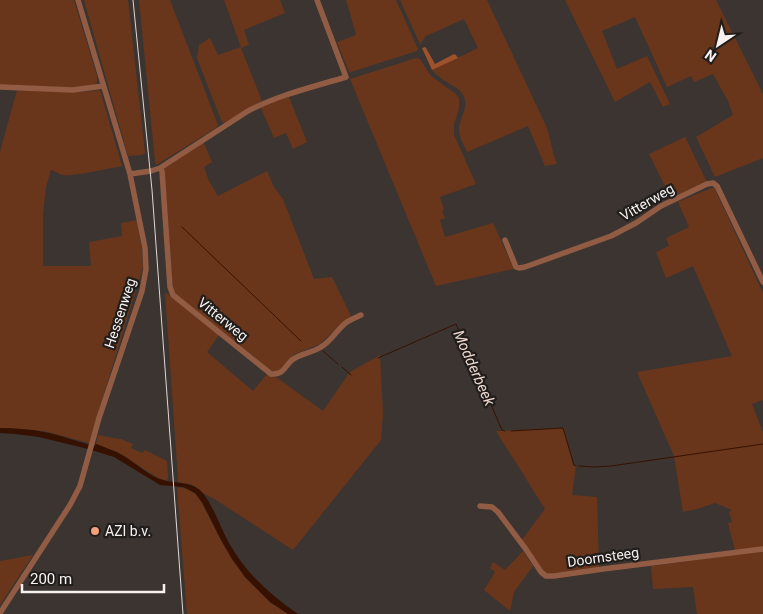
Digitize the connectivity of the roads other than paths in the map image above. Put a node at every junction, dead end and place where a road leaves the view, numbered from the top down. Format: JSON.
{"nodes":[{"id":1,"x":78,"y":0,"type":"edge"},
{"id":2,"x":317,"y":0,"type":"edge"},
{"id":3,"x":103,"y":86,"type":"junction"},
{"id":4,"x":0,"y":87,"type":"edge"},
{"id":5,"x":160,"y":168,"type":"junction"},
{"id":6,"x":130,"y":174,"type":"junction"},
{"id":7,"x":505,"y":240,"type":"dead end"},
{"id":8,"x":763,"y":282,"type":"edge"},
{"id":9,"x":361,"y":315,"type":"dead end"},
{"id":10,"x":480,"y":506,"type":"dead end"},
{"id":11,"x":763,"y":548,"type":"edge"},
{"id":12,"x":0,"y":613,"type":"edge"}],
"edges":[{"from":1,"to":3,"type":"street","name":"Hessenweg"},
{"from":2,"to":5,"type":"street"},
{"from":3,"to":4,"type":"street"},
{"from":3,"to":6,"type":"street","name":"Hessenweg"},
{"from":5,"to":6,"type":"street"},
{"from":5,"to":9,"type":"street","name":"Vitterweg"},
{"from":6,"to":12,"type":"street","name":"Hessenweg"},
{"from":7,"to":8,"type":"street","name":"Vitterweg"},
{"from":10,"to":11,"type":"street","name":"Doornsteeg"}]}
